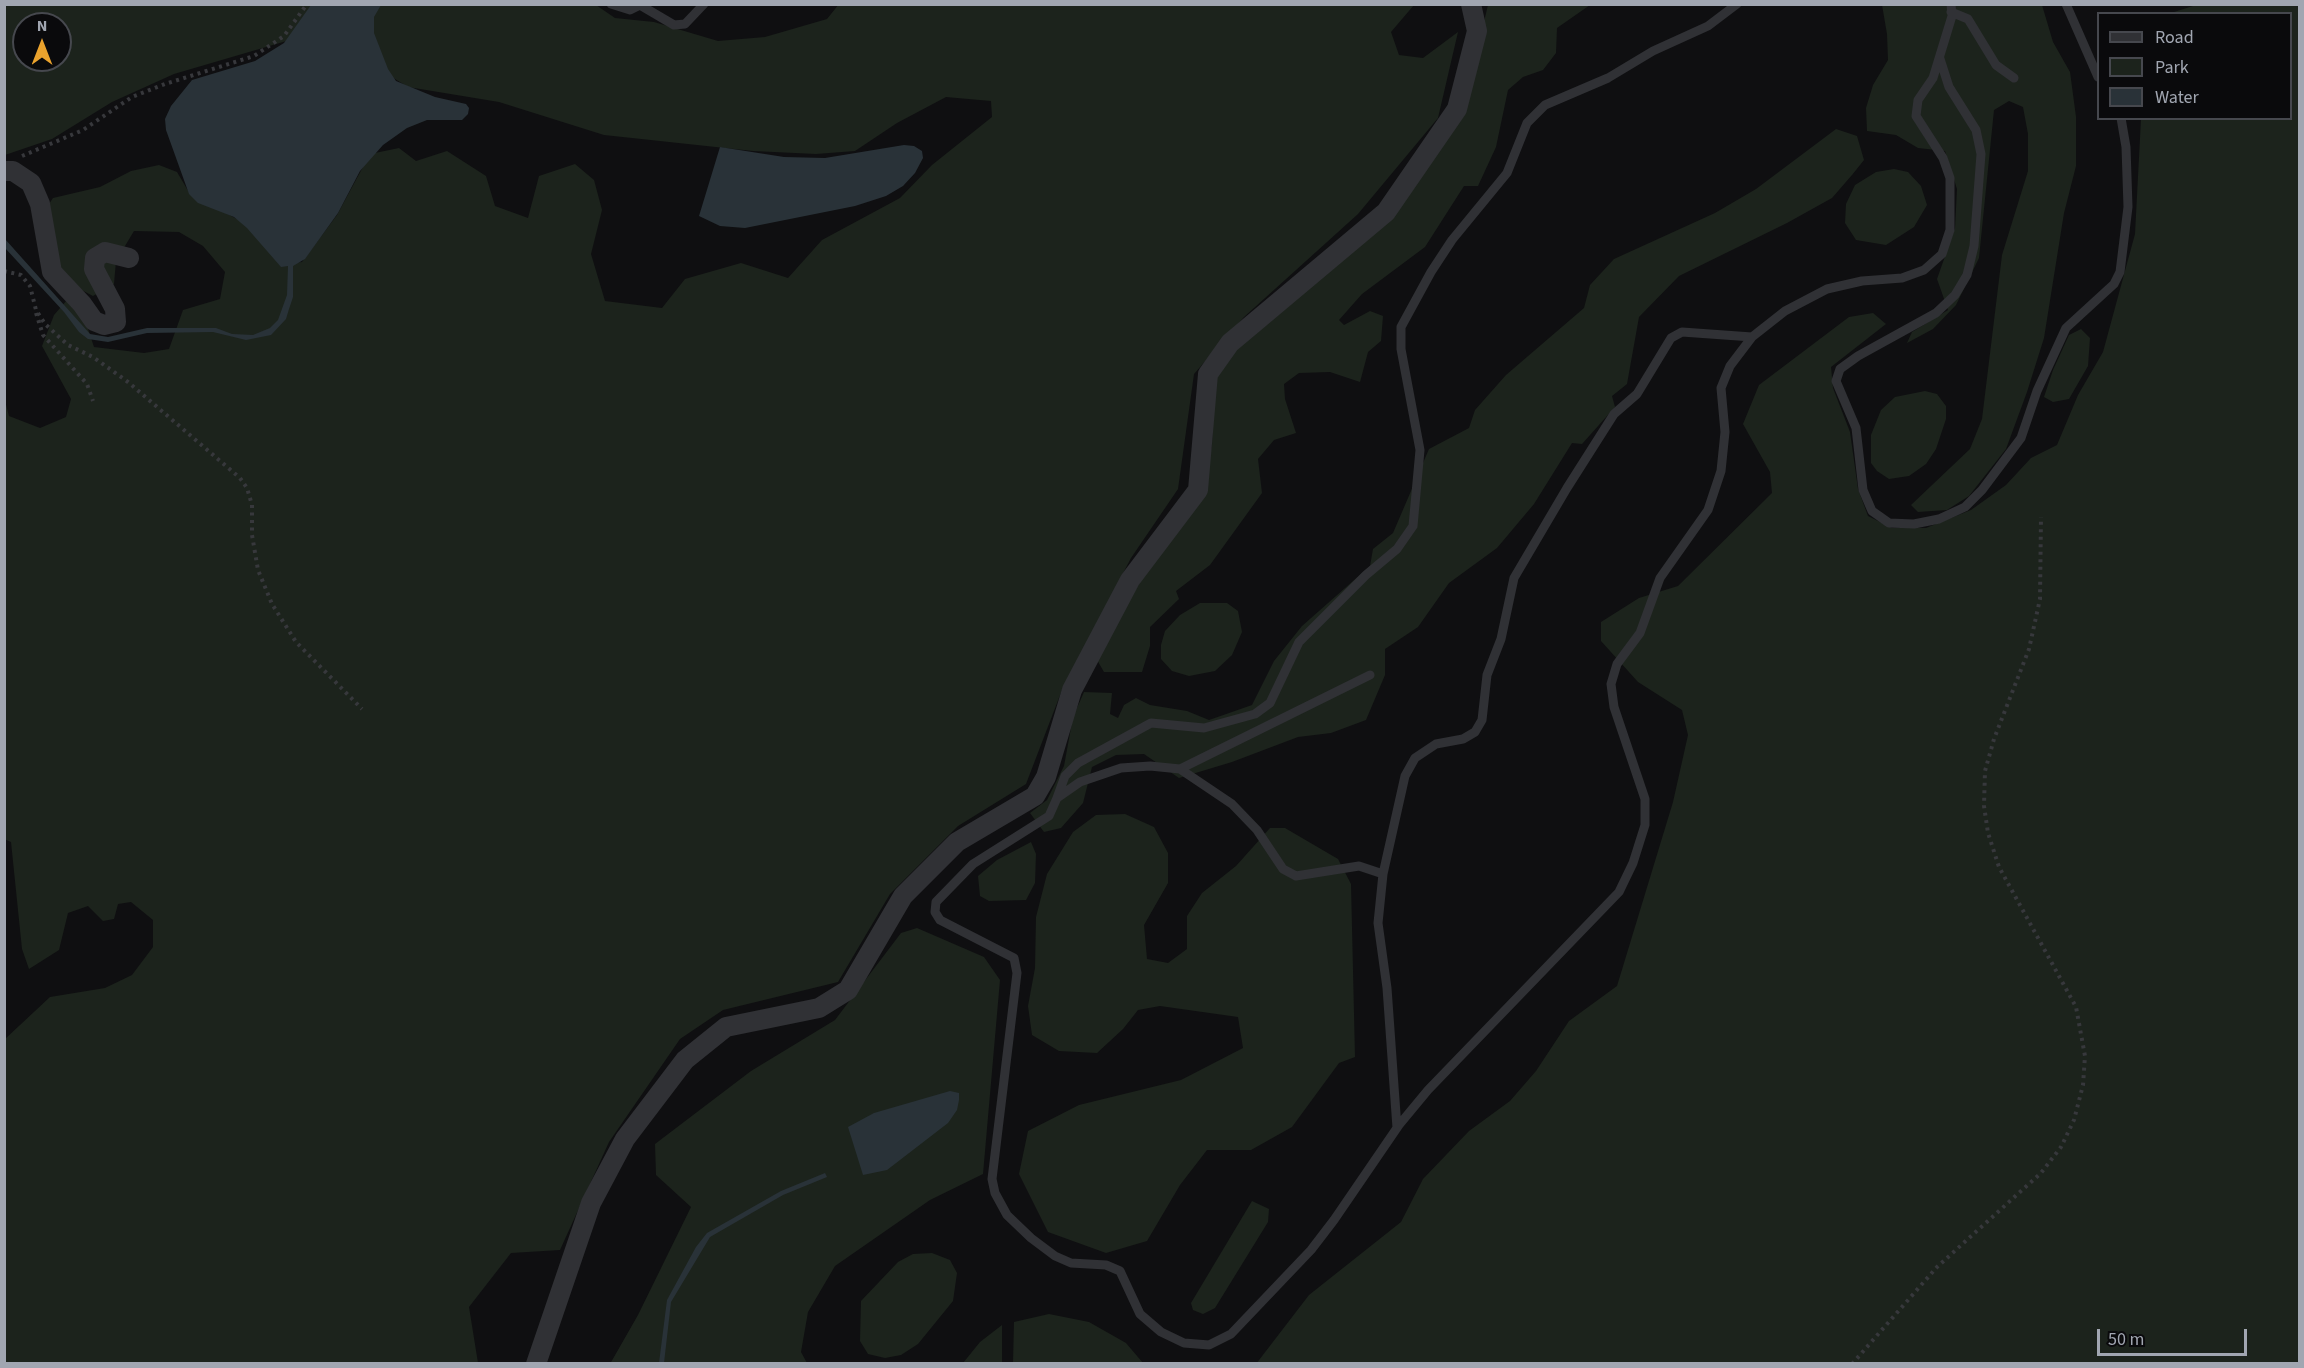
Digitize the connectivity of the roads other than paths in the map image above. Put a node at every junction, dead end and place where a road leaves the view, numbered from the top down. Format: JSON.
{"nodes":[{"id":1,"x":611,"y":4,"type":"edge"},
{"id":2,"x":704,"y":4,"type":"edge"},
{"id":3,"x":1471,"y":4,"type":"edge"},
{"id":4,"x":1737,"y":4,"type":"edge"},
{"id":5,"x":2066,"y":4,"type":"edge"},
{"id":6,"x":1951,"y":8,"type":"edge"},
{"id":7,"x":1940,"y":57,"type":"junction"},
{"id":8,"x":2097,"y":75,"type":"edge"},
{"id":9,"x":2014,"y":78,"type":"dead end"},
{"id":10,"x":1949,"y":87,"type":"junction"},
{"id":11,"x":1926,"y":89,"type":"junction"},
{"id":12,"x":2121,"y":120,"type":"edge"},
{"id":13,"x":11,"y":165,"type":"edge"},
{"id":14,"x":129,"y":258,"type":"dead end"},
{"id":15,"x":1752,"y":338,"type":"junction"},
{"id":16,"x":1370,"y":675,"type":"dead end"},
{"id":17,"x":1180,"y":769,"type":"junction"},
{"id":18,"x":1057,"y":798,"type":"junction"},
{"id":19,"x":1383,"y":874,"type":"junction"},
{"id":20,"x":1397,"y":1128,"type":"junction"},
{"id":21,"x":536,"y":1364,"type":"edge"}],
"edges":[{"from":1,"to":2,"type":"lane"},
{"from":3,"to":21,"type":"street"},
{"from":4,"to":18,"type":"lane"},
{"from":5,"to":8,"type":"lane"},
{"from":6,"to":7,"type":"lane"},
{"from":6,"to":9,"type":"lane"},
{"from":7,"to":10,"type":"lane"},
{"from":7,"to":11,"type":"lane"},
{"from":10,"to":11,"type":"lane"},
{"from":10,"to":12,"type":"lane"},
{"from":11,"to":15,"type":"lane"},
{"from":13,"to":14,"type":"street"},
{"from":15,"to":19,"type":"lane"},
{"from":15,"to":20,"type":"lane"},
{"from":16,"to":17,"type":"lane"},
{"from":17,"to":18,"type":"lane"},
{"from":17,"to":19,"type":"lane"},
{"from":18,"to":20,"type":"lane"},
{"from":19,"to":20,"type":"lane"}]}
